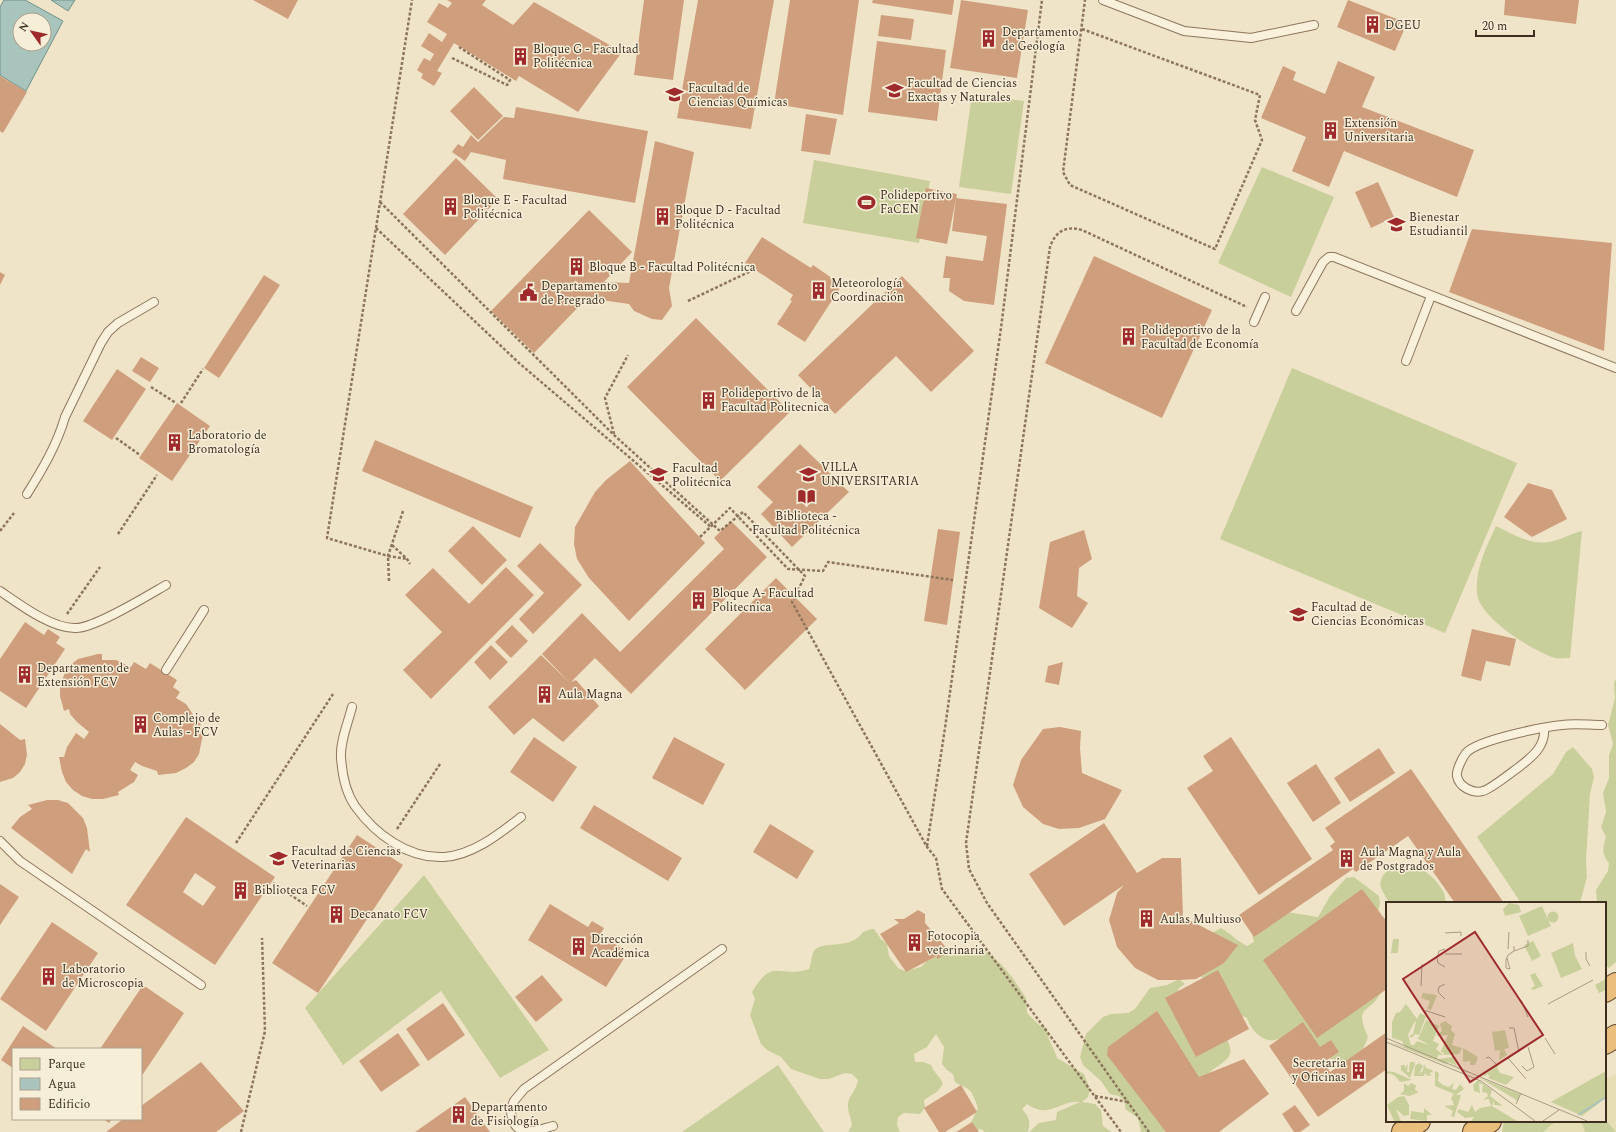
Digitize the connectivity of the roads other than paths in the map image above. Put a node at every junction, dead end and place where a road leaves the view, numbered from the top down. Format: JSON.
{"nodes":[{"id":1,"x":1103,"y":0,"type":"edge"},
{"id":2,"x":1314,"y":25,"type":"dead end"},
{"id":3,"x":1431,"y":296,"type":"junction"},
{"id":4,"x":1265,"y":297,"type":"dead end"},
{"id":5,"x":154,"y":302,"type":"dead end"},
{"id":6,"x":1296,"y":311,"type":"dead end"},
{"id":7,"x":1254,"y":322,"type":"dead end"},
{"id":8,"x":1406,"y":361,"type":"dead end"},
{"id":9,"x":1616,"y":368,"type":"edge"},
{"id":10,"x":27,"y":494,"type":"dead end"},
{"id":11,"x":166,"y":585,"type":"dead end"},
{"id":12,"x":0,"y":591,"type":"edge"},
{"id":13,"x":204,"y":610,"type":"dead end"},
{"id":14,"x":166,"y":670,"type":"dead end"},
{"id":15,"x":352,"y":707,"type":"dead end"},
{"id":16,"x":1602,"y":725,"type":"dead end"},
{"id":17,"x":1544,"y":728,"type":"junction"},
{"id":18,"x":521,"y":817,"type":"dead end"},
{"id":19,"x":0,"y":841,"type":"edge"},
{"id":20,"x":722,"y":949,"type":"dead end"},
{"id":21,"x":1616,"y":984,"type":"edge"},
{"id":22,"x":201,"y":985,"type":"dead end"},
{"id":23,"x":1606,"y":990,"type":"edge"},
{"id":24,"x":1616,"y":1036,"type":"edge"},
{"id":25,"x":1606,"y":1042,"type":"edge"},
{"id":26,"x":1418,"y":1122,"type":"edge"},
{"id":27,"x":1489,"y":1122,"type":"edge"},
{"id":28,"x":553,"y":1126,"type":"dead end"},
{"id":29,"x":1403,"y":1132,"type":"edge"},
{"id":30,"x":1474,"y":1132,"type":"edge"}],
"edges":[{"from":1,"to":2,"type":"lane"},
{"from":3,"to":6,"type":"lane"},
{"from":3,"to":8,"type":"lane"},
{"from":3,"to":9,"type":"lane"},
{"from":4,"to":7,"type":"lane"},
{"from":5,"to":10,"type":"lane"},
{"from":11,"to":12,"type":"lane"},
{"from":13,"to":14,"type":"lane"},
{"from":15,"to":18,"type":"lane"},
{"from":16,"to":17,"type":"lane"},
{"from":17,"to":17,"type":"lane"},
{"from":19,"to":22,"type":"lane"},
{"from":20,"to":28,"type":"lane"},
{"from":21,"to":23,"type":"highway"},
{"from":24,"to":25,"type":"highway"},
{"from":26,"to":29,"type":"highway"},
{"from":27,"to":30,"type":"highway"}]}
